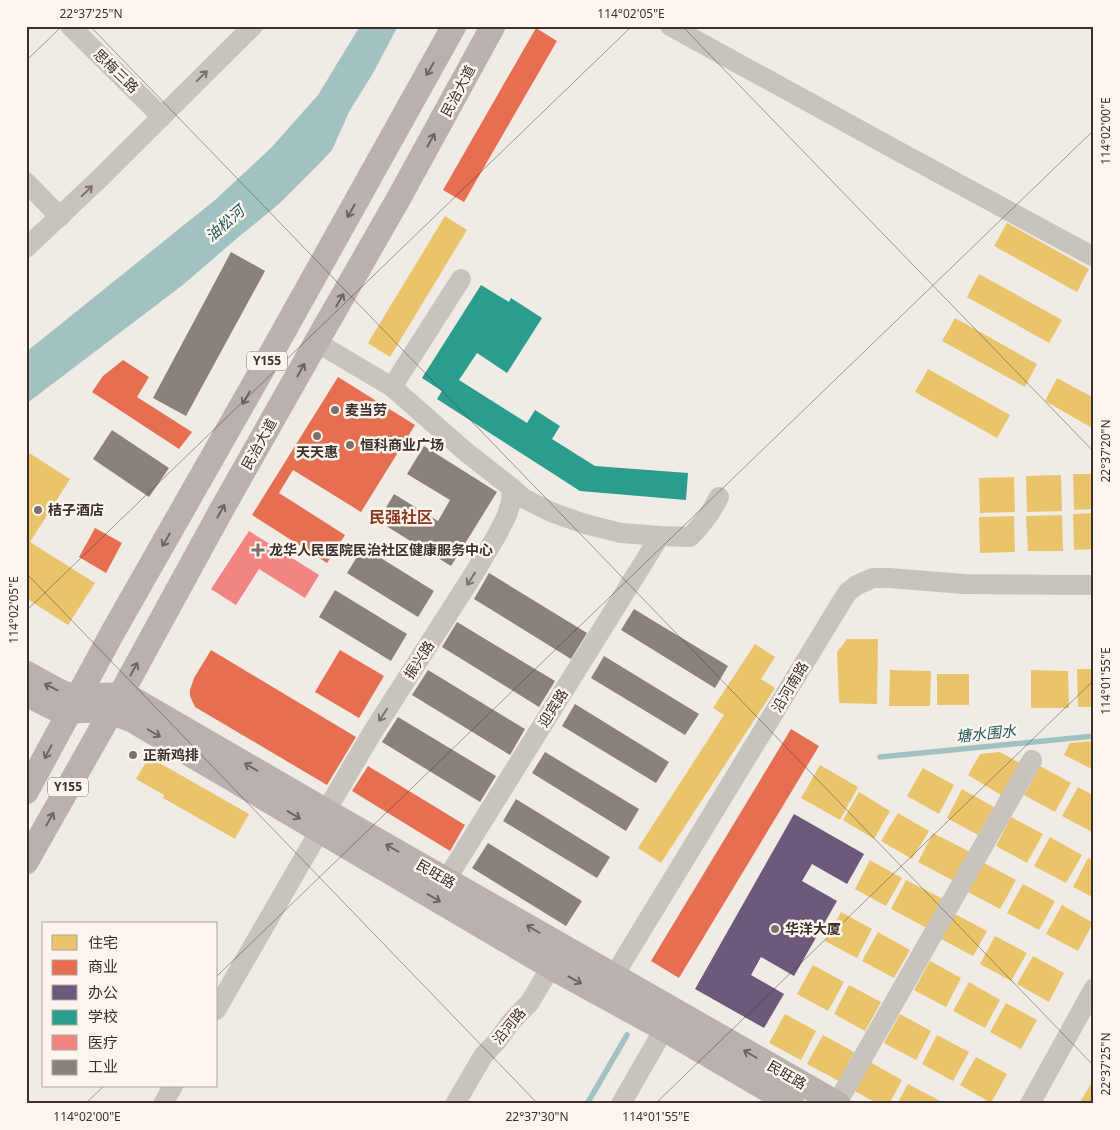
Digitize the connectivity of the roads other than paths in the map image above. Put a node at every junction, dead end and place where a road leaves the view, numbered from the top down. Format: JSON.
{"nodes":[{"id":1,"x":70,"y":26,"type":"edge"},
{"id":2,"x":253,"y":26,"type":"edge"},
{"id":3,"x":454,"y":26,"type":"edge"},
{"id":4,"x":493,"y":26,"type":"edge"},
{"id":5,"x":670,"y":26,"type":"edge"},
{"id":6,"x":162,"y":117,"type":"junction"},
{"id":7,"x":26,"y":182,"type":"edge"},
{"id":8,"x":60,"y":216,"type":"junction"},
{"id":9,"x":26,"y":248,"type":"edge"},
{"id":10,"x":1094,"y":257,"type":"edge"},
{"id":11,"x":461,"y":279,"type":"dead end"},
{"id":12,"x":316,"y":342,"type":"junction"},
{"id":13,"x":392,"y":387,"type":"junction"},
{"id":14,"x":512,"y":488,"type":"junction"},
{"id":15,"x":719,"y":498,"type":"dead end"},
{"id":16,"x":660,"y":536,"type":"junction"},
{"id":17,"x":1094,"y":584,"type":"edge"},
{"id":18,"x":26,"y":673,"type":"edge"},
{"id":19,"x":26,"y":694,"type":"edge"},
{"id":20,"x":74,"y":704,"type":"junction"},
{"id":21,"x":115,"y":704,"type":"junction"},
{"id":22,"x":1032,"y":760,"type":"dead end"},
{"id":23,"x":26,"y":792,"type":"edge"},
{"id":24,"x":323,"y":821,"type":"junction"},
{"id":25,"x":26,"y":862,"type":"edge"},
{"id":26,"x":446,"y":880,"type":"junction"},
{"id":27,"x":557,"y":957,"type":"junction"},
{"id":28,"x":608,"y":986,"type":"junction"},
{"id":29,"x":1094,"y":988,"type":"edge"},
{"id":30,"x":218,"y":1006,"type":"edge"},
{"id":31,"x":668,"y":1019,"type":"junction"},
{"id":32,"x":172,"y":1088,"type":"edge"},
{"id":33,"x":163,"y":1104,"type":"edge"},
{"id":34,"x":455,"y":1104,"type":"edge"},
{"id":35,"x":621,"y":1104,"type":"edge"},
{"id":36,"x":792,"y":1104,"type":"edge"},
{"id":37,"x":837,"y":1104,"type":"edge"},
{"id":38,"x":1030,"y":1104,"type":"edge"}],
"edges":[{"from":1,"to":6,"type":"street","name":"思梅三路"},
{"from":6,"to":2,"type":"street","one_way":true},
{"from":3,"to":20,"type":"main road","number":"Y155","one_way":true},
{"from":12,"to":4,"type":"main road","name":"民治大道","number":"Y155","one_way":true},
{"from":5,"to":10,"type":"street"},
{"from":8,"to":6,"type":"street","one_way":true},
{"from":7,"to":8,"type":"street"},
{"from":8,"to":9,"type":"street"},
{"from":11,"to":13,"type":"street"},
{"from":12,"to":13,"type":"street"},
{"from":21,"to":12,"type":"main road","name":"民治大道","number":"Y155","one_way":true},
{"from":13,"to":14,"type":"street"},
{"from":14,"to":16,"type":"street"},
{"from":14,"to":24,"type":"street","name":"振兴路","one_way":true},
{"from":15,"to":16,"type":"street"},
{"from":16,"to":26,"type":"street","name":"迎宾路"},
{"from":17,"to":28,"type":"street","name":"沿河南路"},
{"from":20,"to":18,"type":"main road","name":"民旺路","one_way":true},
{"from":19,"to":20,"type":"main road","name":"民旺路"},
{"from":20,"to":21,"type":"main road","name":"民旺路"},
{"from":20,"to":23,"type":"main road","number":"Y155","one_way":true},
{"from":21,"to":24,"type":"main road","name":"民旺路"},
{"from":25,"to":21,"type":"main road","name":"民治大道","number":"Y155","one_way":true},
{"from":22,"to":37,"type":"street"},
{"from":26,"to":24,"type":"main road","name":"民旺路","one_way":true},
{"from":24,"to":27,"type":"main road","name":"民旺路","one_way":true},
{"from":24,"to":30,"type":"street","name":"振兴路"},
{"from":27,"to":26,"type":"main road","name":"民旺路","one_way":true},
{"from":27,"to":28,"type":"main road","name":"民旺路"},
{"from":27,"to":34,"type":"street","name":"沿河路"},
{"from":28,"to":31,"type":"main road","name":"民旺路"},
{"from":29,"to":38,"type":"street"},
{"from":31,"to":35,"type":"street"},
{"from":31,"to":36,"type":"main road","name":"民旺路"},
{"from":37,"to":31,"type":"main road","name":"民旺路","one_way":true},
{"from":32,"to":33,"type":"street"}]}
